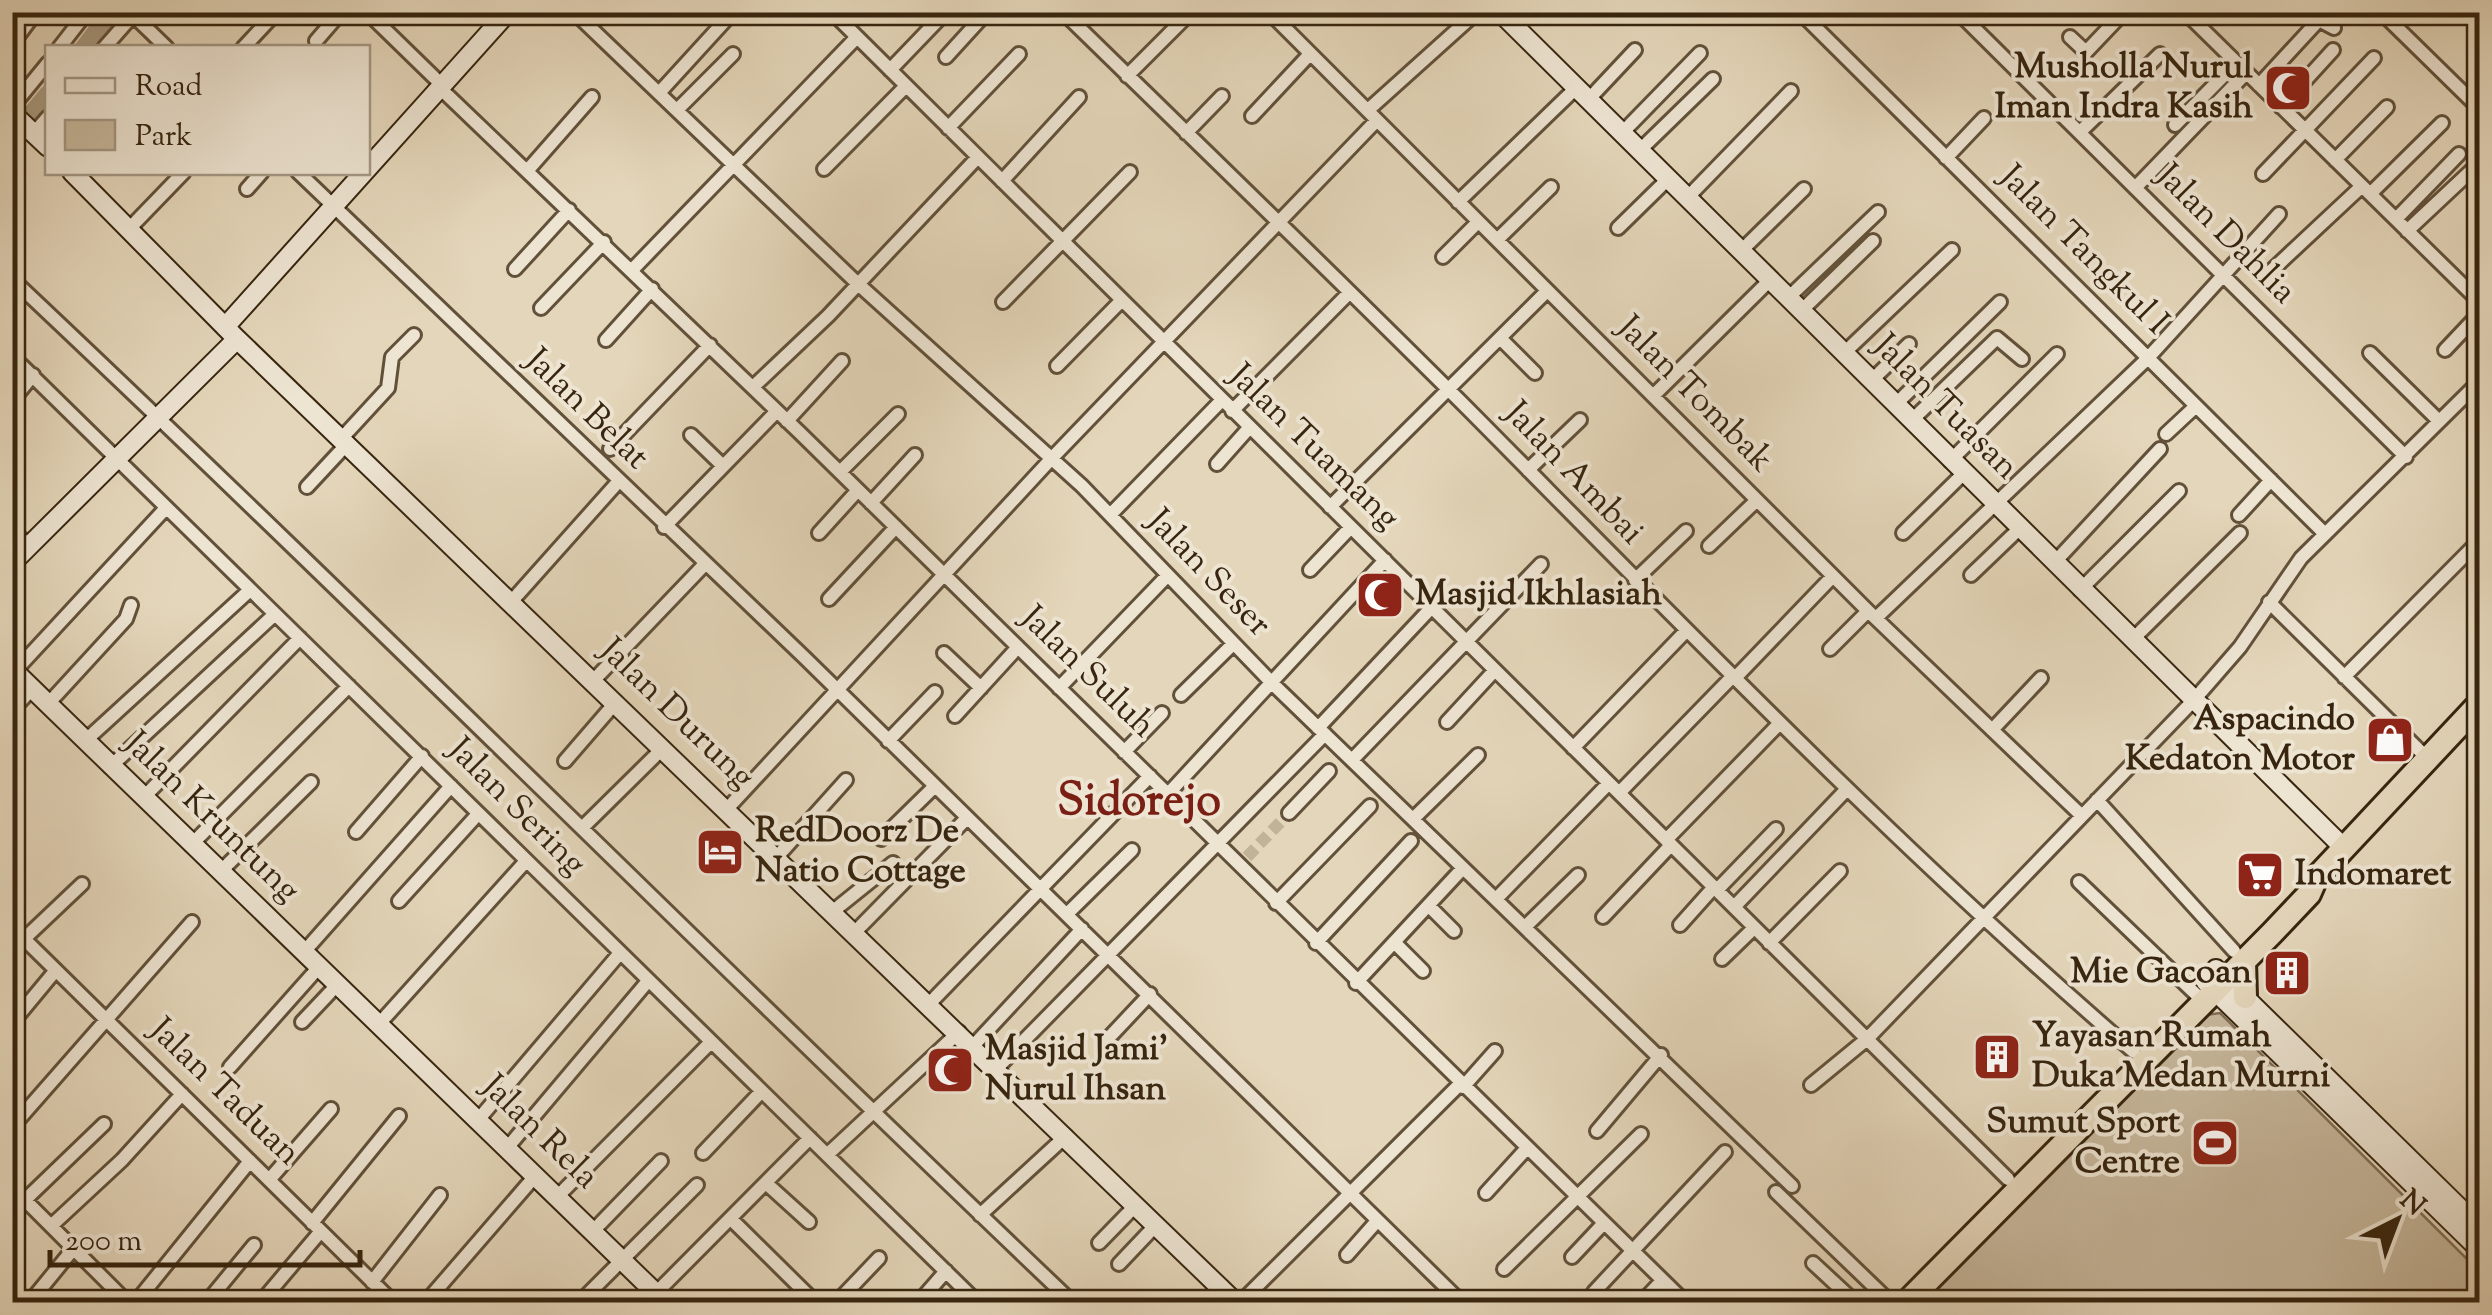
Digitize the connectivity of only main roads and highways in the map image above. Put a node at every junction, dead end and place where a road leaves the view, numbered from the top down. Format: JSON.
{"nodes":[{"id":1,"x":2480,"y":703,"type":"edge"},
{"id":2,"x":2239,"y":956,"type":"junction"},
{"id":3,"x":2215,"y":992,"type":"junction"},
{"id":4,"x":1894,"y":1302,"type":"edge"}],
"edges":[{"from":1,"to":2,"type":"highway"},
{"from":2,"to":3,"type":"highway"},
{"from":2,"to":3,"type":"highway"},
{"from":3,"to":4,"type":"highway"},
{"from":3,"to":4,"type":"highway"}]}
